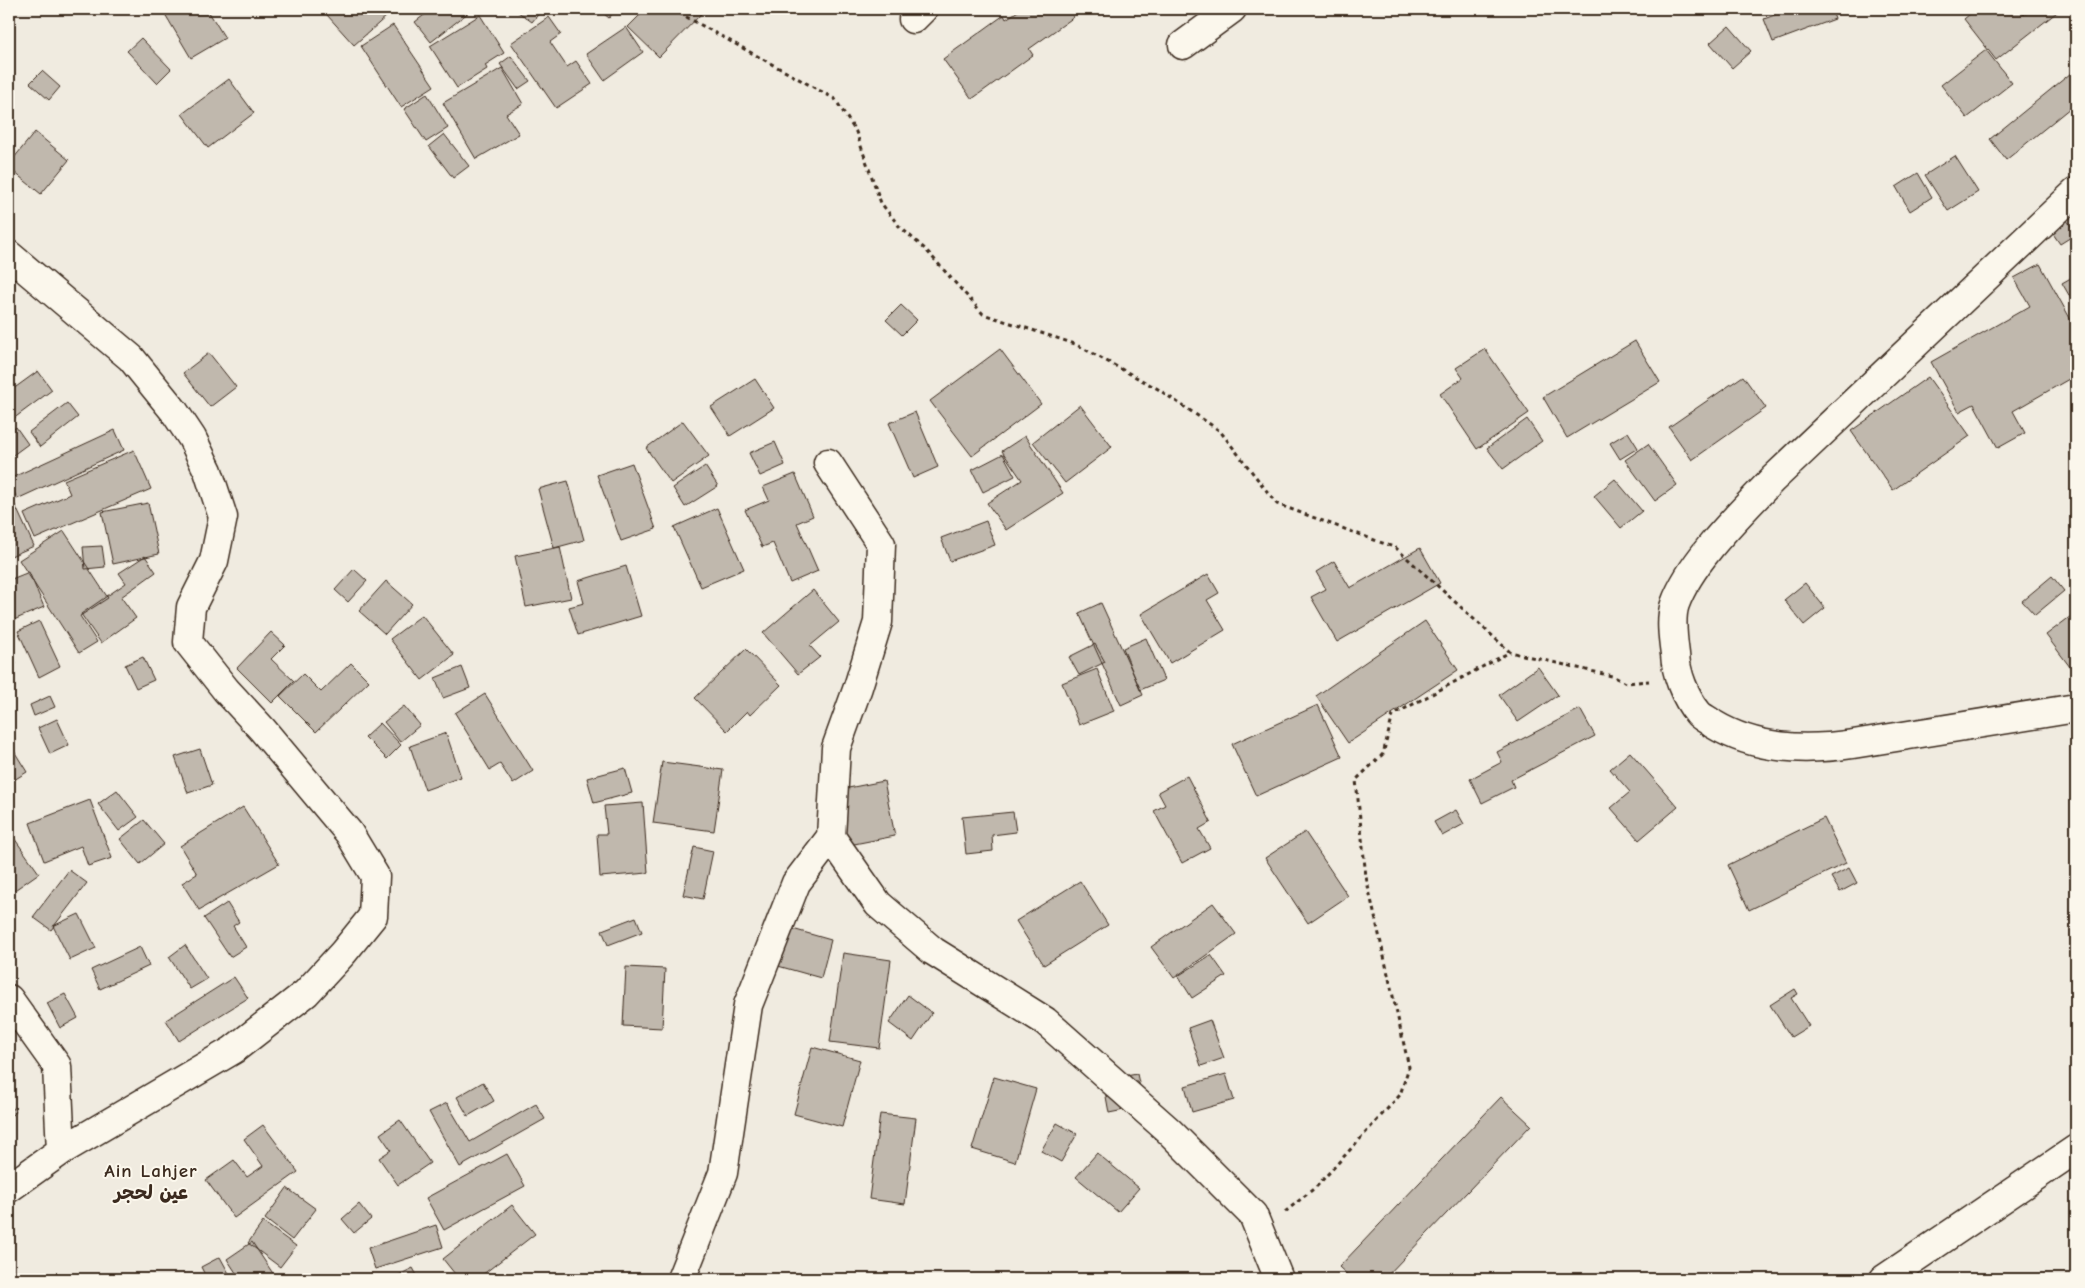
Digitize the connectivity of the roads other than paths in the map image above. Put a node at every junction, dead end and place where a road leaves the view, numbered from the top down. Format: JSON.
{"nodes":[{"id":1,"x":1232,"y":9,"type":"edge"},
{"id":2,"x":1183,"y":45,"type":"dead end"},
{"id":3,"x":2076,"y":192,"type":"edge"},
{"id":4,"x":9,"y":255,"type":"edge"},
{"id":5,"x":828,"y":463,"type":"dead end"},
{"id":6,"x":2076,"y":708,"type":"edge"},
{"id":7,"x":831,"y":837,"type":"junction"},
{"id":8,"x":9,"y":999,"type":"edge"},
{"id":9,"x":2076,"y":1148,"type":"edge"},
{"id":10,"x":61,"y":1151,"type":"junction"},
{"id":11,"x":9,"y":1188,"type":"edge"},
{"id":12,"x":681,"y":1279,"type":"edge"},
{"id":13,"x":1279,"y":1279,"type":"edge"},
{"id":14,"x":1884,"y":1279,"type":"edge"}],
"edges":[{"from":1,"to":2,"type":"street"},
{"from":3,"to":6,"type":"street"},
{"from":4,"to":10,"type":"street"},
{"from":5,"to":7,"type":"street"},
{"from":7,"to":12,"type":"street"},
{"from":7,"to":13,"type":"street"},
{"from":8,"to":10,"type":"street"},
{"from":9,"to":14,"type":"street"},
{"from":10,"to":11,"type":"street"}]}
